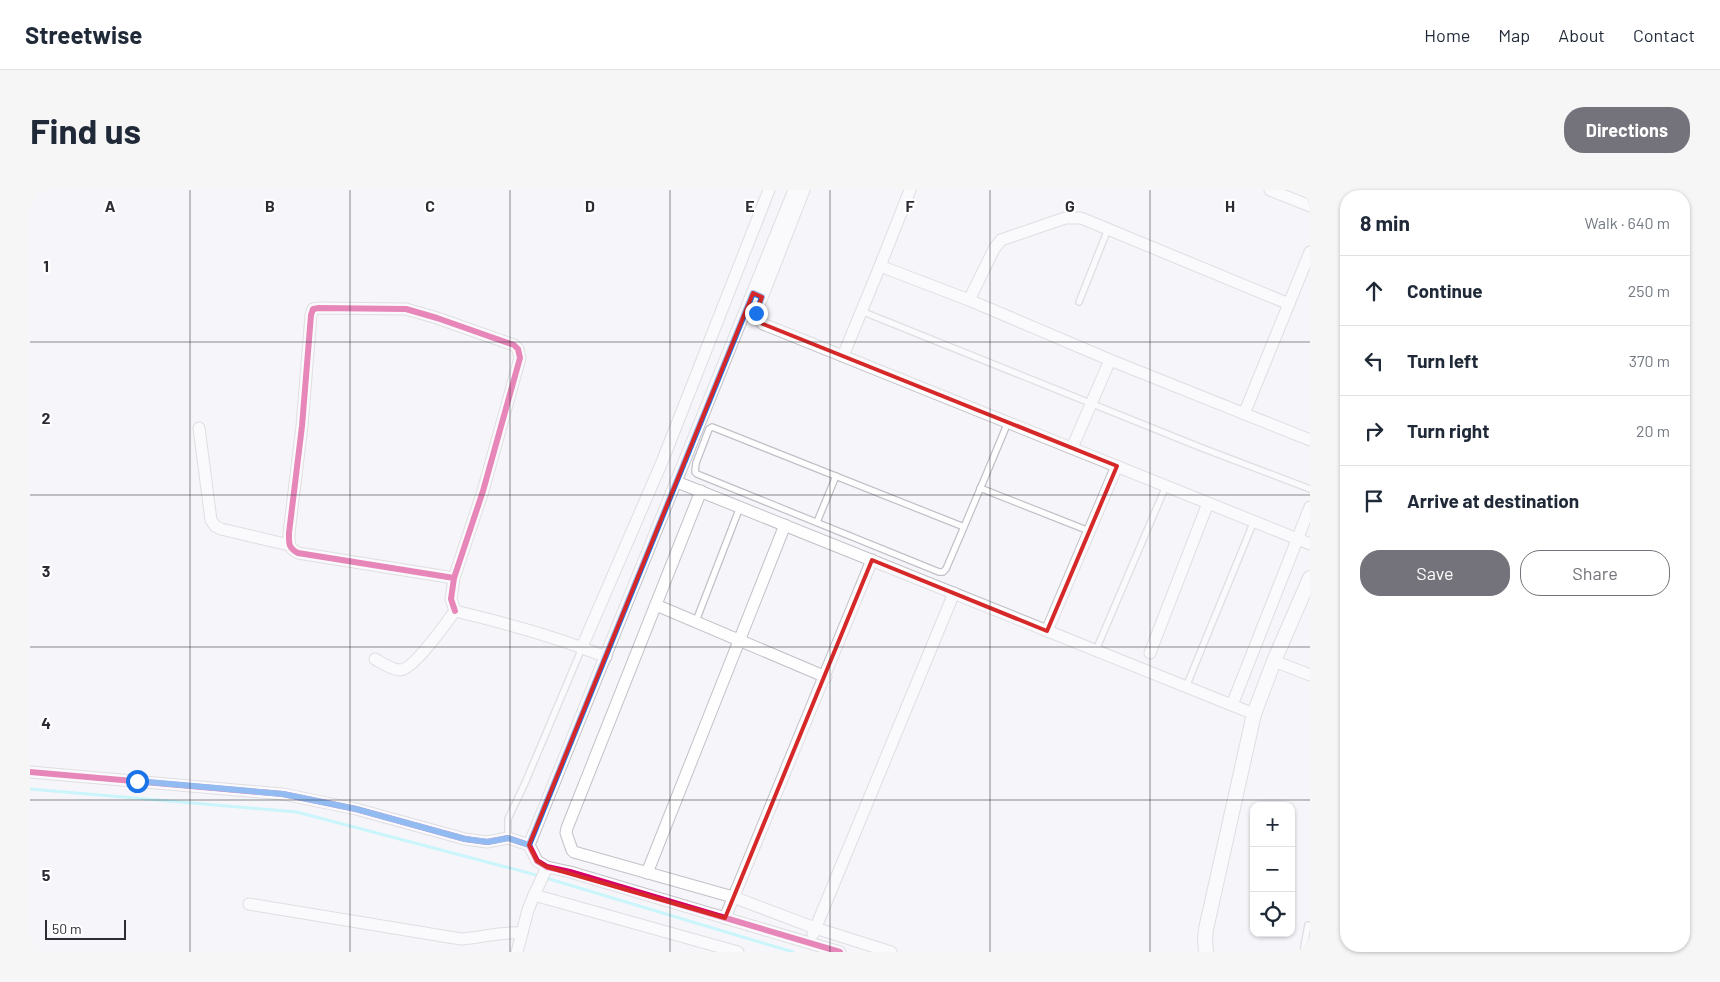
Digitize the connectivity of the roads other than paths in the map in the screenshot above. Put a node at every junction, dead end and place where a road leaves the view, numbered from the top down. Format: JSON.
{"nodes":[{"id":1,"x":769,"y":190,"type":"edge"},
{"id":2,"x":794,"y":190,"type":"edge"},
{"id":3,"x":804,"y":190,"type":"edge"},
{"id":4,"x":910,"y":190,"type":"edge"},
{"id":5,"x":1270,"y":190,"type":"edge"},
{"id":6,"x":1310,"y":206,"type":"edge"},
{"id":7,"x":1108,"y":229,"type":"junction"},
{"id":8,"x":1310,"y":252,"type":"edge"},
{"id":9,"x":880,"y":266,"type":"junction"},
{"id":10,"x":758,"y":295,"type":"junction"},
{"id":11,"x":969,"y":300,"type":"junction"},
{"id":12,"x":1079,"y":302,"type":"dead end"},
{"id":13,"x":1290,"y":304,"type":"junction"},
{"id":14,"x":861,"y":311,"type":"junction"},
{"id":15,"x":843,"y":356,"type":"junction"},
{"id":16,"x":1110,"y":360,"type":"junction"},
{"id":17,"x":1090,"y":404,"type":"junction"},
{"id":18,"x":1244,"y":414,"type":"junction"},
{"id":19,"x":1008,"y":422,"type":"junction"},
{"id":20,"x":199,"y":428,"type":"dead end"},
{"id":21,"x":1310,"y":440,"type":"edge"},
{"id":22,"x":1072,"y":448,"type":"junction"},
{"id":23,"x":1117,"y":466,"type":"junction"},
{"id":24,"x":836,"y":476,"type":"junction"},
{"id":25,"x":677,"y":482,"type":"junction"},
{"id":26,"x":1166,"y":486,"type":"junction"},
{"id":27,"x":980,"y":488,"type":"junction"},
{"id":28,"x":1310,"y":489,"type":"edge"},
{"id":29,"x":701,"y":491,"type":"junction"},
{"id":30,"x":1208,"y":503,"type":"junction"},
{"id":31,"x":740,"y":507,"type":"junction"},
{"id":32,"x":1310,"y":507,"type":"edge"},
{"id":33,"x":1254,"y":521,"type":"junction"},
{"id":34,"x":817,"y":522,"type":"junction"},
{"id":35,"x":785,"y":525,"type":"junction"},
{"id":36,"x":964,"y":527,"type":"junction"},
{"id":37,"x":1089,"y":532,"type":"junction"},
{"id":38,"x":1298,"y":539,"type":"junction"},
{"id":39,"x":1310,"y":544,"type":"edge"},
{"id":40,"x":289,"y":545,"type":"junction"},
{"id":41,"x":872,"y":560,"type":"junction"},
{"id":42,"x":454,"y":578,"type":"junction"},
{"id":43,"x":1310,"y":578,"type":"edge"},
{"id":44,"x":954,"y":593,"type":"junction"},
{"id":45,"x":656,"y":604,"type":"junction"},
{"id":46,"x":455,"y":611,"type":"junction"},
{"id":47,"x":696,"y":622,"type":"junction"},
{"id":48,"x":1047,"y":631,"type":"junction"},
{"id":49,"x":740,"y":640,"type":"junction"},
{"id":50,"x":582,"y":647,"type":"junction"},
{"id":51,"x":1096,"y":650,"type":"junction"},
{"id":52,"x":1150,"y":653,"type":"dead end"},
{"id":53,"x":606,"y":657,"type":"junction"},
{"id":54,"x":375,"y":659,"type":"dead end"},
{"id":55,"x":1274,"y":661,"type":"junction"},
{"id":56,"x":1309,"y":673,"type":"edge"},
{"id":57,"x":826,"y":677,"type":"junction"},
{"id":58,"x":1186,"y":687,"type":"junction"},
{"id":59,"x":1232,"y":705,"type":"junction"},
{"id":60,"x":1254,"y":714,"type":"junction"},
{"id":61,"x":30,"y":772,"type":"edge"},
{"id":62,"x":508,"y":838,"type":"junction"},
{"id":63,"x":529,"y":845,"type":"junction"},
{"id":64,"x":546,"y":870,"type":"junction"},
{"id":65,"x":647,"y":873,"type":"junction"},
{"id":66,"x":537,"y":890,"type":"junction"},
{"id":67,"x":733,"y":898,"type":"junction"},
{"id":68,"x":249,"y":904,"type":"dead end"},
{"id":69,"x":725,"y":918,"type":"junction"},
{"id":70,"x":1308,"y":925,"type":"dead end"},
{"id":71,"x":815,"y":928,"type":"junction"},
{"id":72,"x":522,"y":933,"type":"junction"},
{"id":73,"x":809,"y":943,"type":"junction"},
{"id":74,"x":517,"y":952,"type":"edge"},
{"id":75,"x":738,"y":952,"type":"edge"},
{"id":76,"x":840,"y":952,"type":"edge"},
{"id":77,"x":891,"y":952,"type":"edge"},
{"id":78,"x":1206,"y":952,"type":"edge"},
{"id":79,"x":1303,"y":952,"type":"edge"}],
"edges":[{"from":1,"to":50,"type":"street"},
{"from":2,"to":10,"type":"street"},
{"from":3,"to":10,"type":"street"},
{"from":4,"to":9,"type":"street"},
{"from":5,"to":6,"type":"street"},
{"from":7,"to":11,"type":"street"},
{"from":7,"to":12,"type":"lane"},
{"from":7,"to":13,"type":"street"},
{"from":8,"to":13,"type":"street"},
{"from":9,"to":11,"type":"street"},
{"from":9,"to":14,"type":"street"},
{"from":10,"to":15,"type":"street"},
{"from":10,"to":25,"type":"street"},
{"from":11,"to":16,"type":"street"},
{"from":13,"to":18,"type":"street"},
{"from":14,"to":15,"type":"street"},
{"from":14,"to":17,"type":"lane"},
{"from":15,"to":19,"type":"street"},
{"from":16,"to":17,"type":"street"},
{"from":16,"to":18,"type":"street"},
{"from":17,"to":22,"type":"street"},
{"from":17,"to":28,"type":"lane"},
{"from":18,"to":21,"type":"street"},
{"from":19,"to":22,"type":"street"},
{"from":19,"to":27,"type":"lane"},
{"from":20,"to":40,"type":"street"},
{"from":22,"to":23,"type":"street"},
{"from":23,"to":26,"type":"street"},
{"from":23,"to":37,"type":"street"},
{"from":24,"to":34,"type":"lane"},
{"from":24,"to":34,"type":"lane"},
{"from":24,"to":36,"type":"lane"},
{"from":25,"to":29,"type":"street"},
{"from":25,"to":53,"type":"street"},
{"from":26,"to":30,"type":"street"},
{"from":26,"to":51,"type":"lane"},
{"from":27,"to":36,"type":"lane"},
{"from":27,"to":37,"type":"lane"},
{"from":29,"to":31,"type":"street"},
{"from":29,"to":45,"type":"street"},
{"from":30,"to":33,"type":"street"},
{"from":30,"to":52,"type":"street"},
{"from":31,"to":35,"type":"street"},
{"from":31,"to":47,"type":"lane"},
{"from":32,"to":38,"type":"street"},
{"from":33,"to":38,"type":"street"},
{"from":33,"to":58,"type":"lane"},
{"from":34,"to":36,"type":"lane"},
{"from":35,"to":41,"type":"street"},
{"from":35,"to":49,"type":"street"},
{"from":37,"to":48,"type":"street"},
{"from":38,"to":39,"type":"street"},
{"from":38,"to":59,"type":"street"},
{"from":40,"to":42,"type":"street"},
{"from":40,"to":42,"type":"street"},
{"from":41,"to":44,"type":"street"},
{"from":41,"to":57,"type":"street"},
{"from":42,"to":46,"type":"street"},
{"from":43,"to":55,"type":"street"},
{"from":44,"to":48,"type":"street"},
{"from":44,"to":71,"type":"street"},
{"from":45,"to":47,"type":"street"},
{"from":45,"to":65,"type":"street"},
{"from":46,"to":50,"type":"street"},
{"from":46,"to":54,"type":"street"},
{"from":47,"to":49,"type":"street"},
{"from":48,"to":51,"type":"street"},
{"from":49,"to":57,"type":"street"},
{"from":49,"to":65,"type":"street"},
{"from":50,"to":53,"type":"street"},
{"from":50,"to":62,"type":"lane"},
{"from":51,"to":58,"type":"street"},
{"from":53,"to":63,"type":"street"},
{"from":55,"to":56,"type":"street"},
{"from":55,"to":60,"type":"street"},
{"from":57,"to":67,"type":"street"},
{"from":58,"to":59,"type":"street"},
{"from":59,"to":60,"type":"street"},
{"from":60,"to":78,"type":"street"},
{"from":61,"to":62,"type":"street"},
{"from":62,"to":63,"type":"street"},
{"from":63,"to":64,"type":"street"},
{"from":64,"to":66,"type":"street"},
{"from":64,"to":69,"type":"street"},
{"from":65,"to":67,"type":"street"},
{"from":66,"to":72,"type":"street"},
{"from":66,"to":75,"type":"street"},
{"from":67,"to":69,"type":"street"},
{"from":67,"to":71,"type":"street"},
{"from":68,"to":72,"type":"street"},
{"from":69,"to":73,"type":"street"},
{"from":70,"to":79,"type":"lane"},
{"from":71,"to":73,"type":"street"},
{"from":71,"to":77,"type":"street"},
{"from":72,"to":74,"type":"street"},
{"from":73,"to":76,"type":"street"}]}
